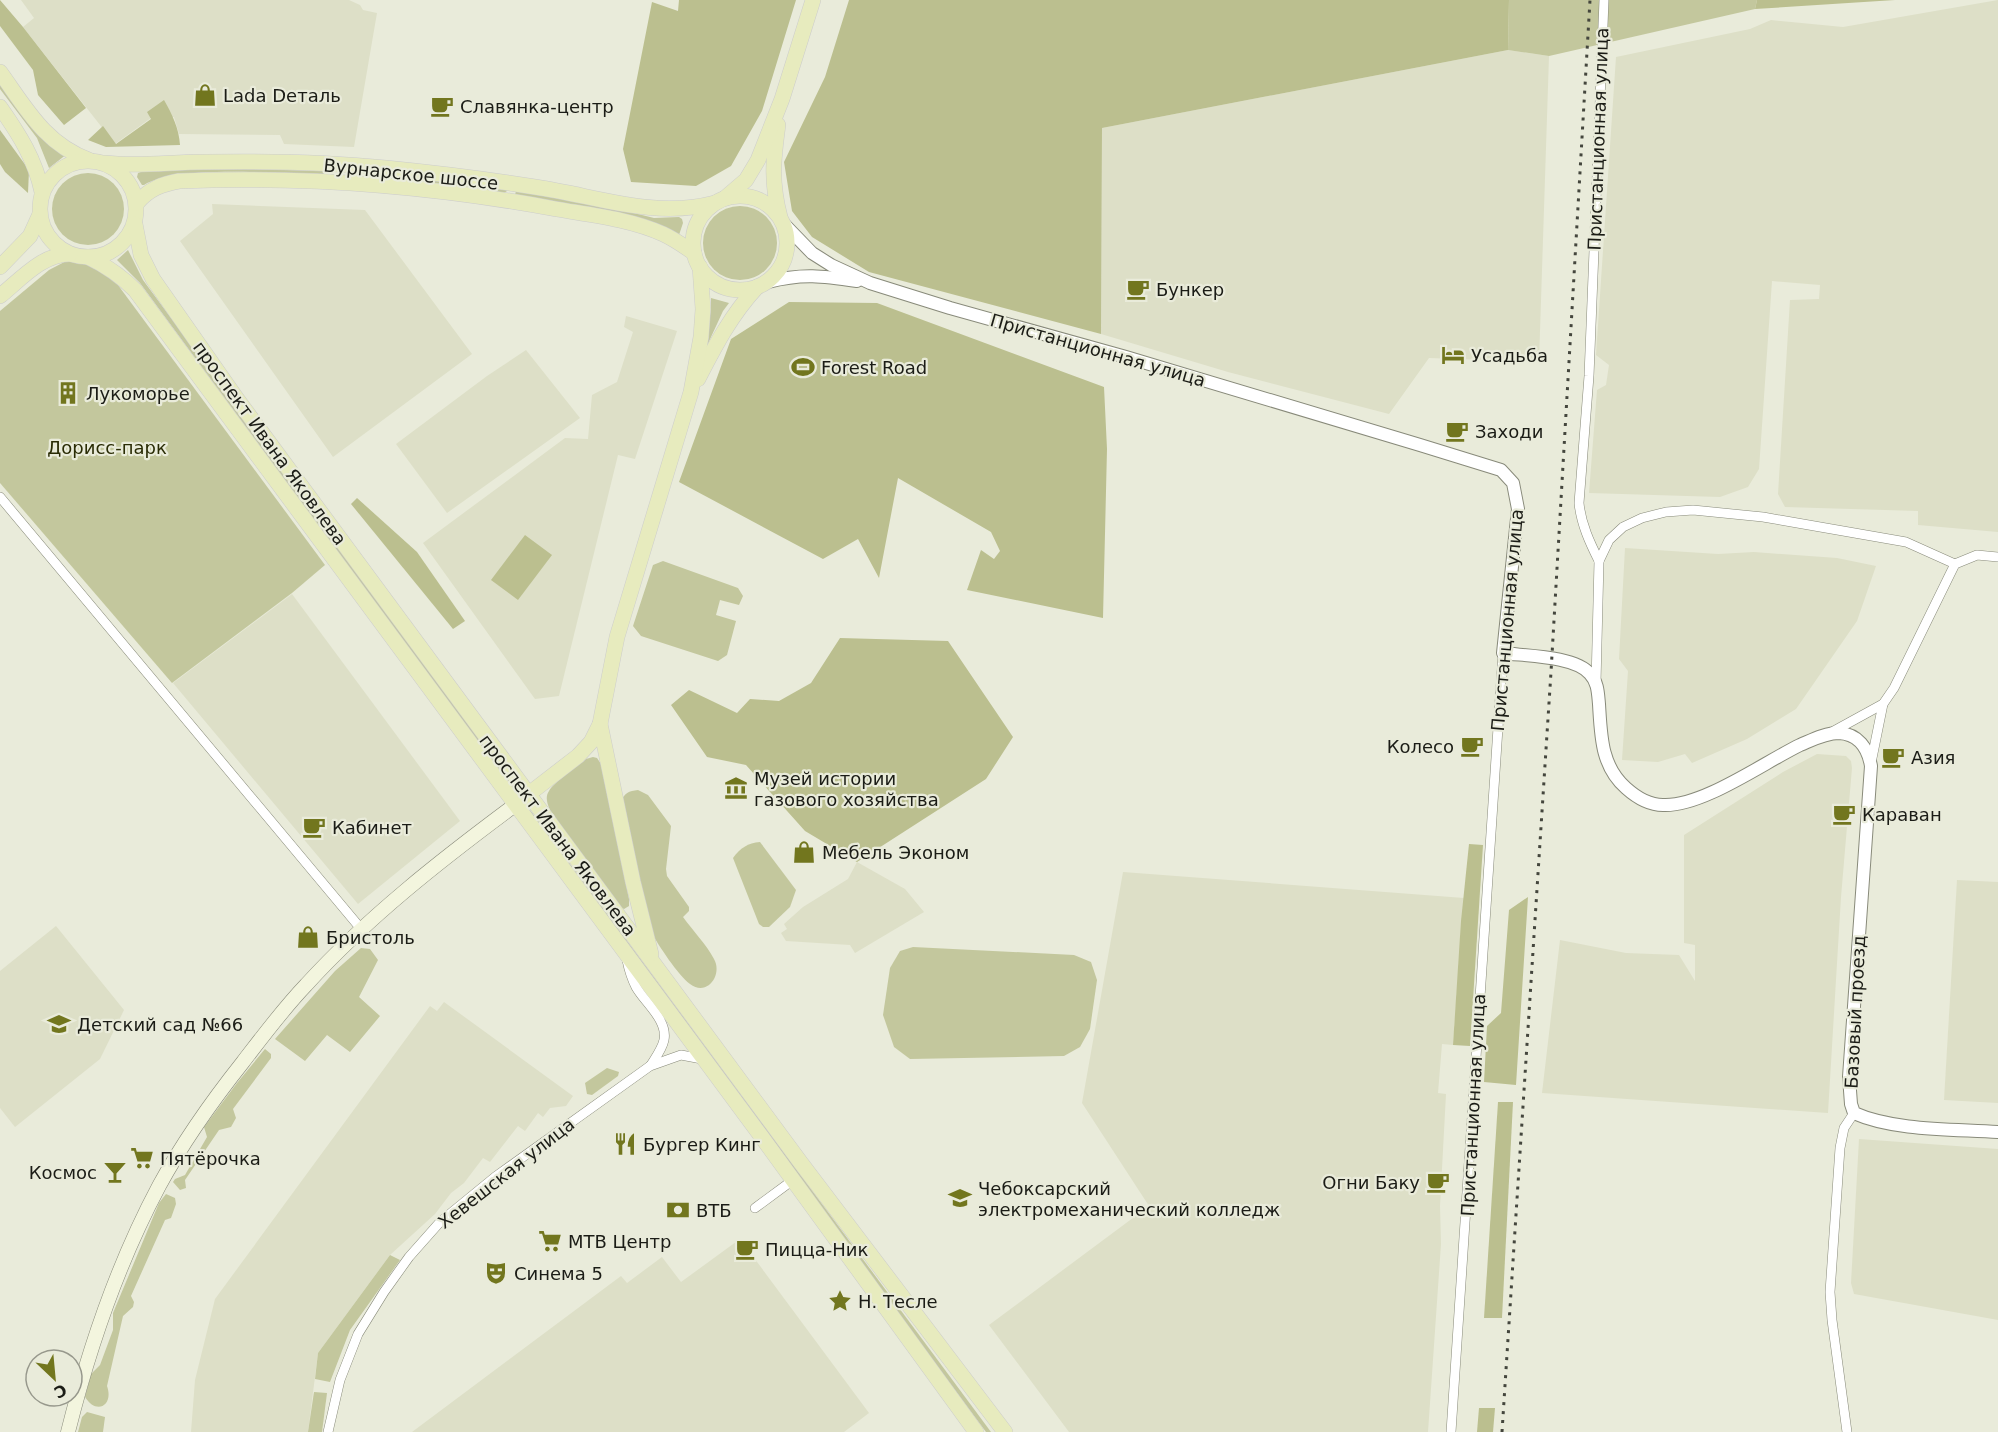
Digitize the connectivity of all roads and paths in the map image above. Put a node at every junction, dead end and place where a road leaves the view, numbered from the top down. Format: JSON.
{"nodes":[{"id":1,"x":813,"y":0,"type":"edge"},
{"id":2,"x":1604,"y":0,"type":"edge"},
{"id":3,"x":0,"y":72,"type":"edge"},
{"id":4,"x":782,"y":99,"type":"junction"},
{"id":5,"x":0,"y":107,"type":"edge"},
{"id":6,"x":89,"y":160,"type":"junction"},
{"id":7,"x":105,"y":163,"type":"junction"},
{"id":8,"x":348,"y":165,"type":"junction"},
{"id":9,"x":348,"y":183,"type":"junction"},
{"id":10,"x":513,"y":184,"type":"junction"},
{"id":11,"x":42,"y":192,"type":"junction"},
{"id":12,"x":511,"y":201,"type":"junction"},
{"id":13,"x":720,"y":201,"type":"junction"},
{"id":14,"x":138,"y":203,"type":"junction"},
{"id":15,"x":40,"y":214,"type":"junction"},
{"id":16,"x":781,"y":220,"type":"junction"},
{"id":17,"x":135,"y":224,"type":"junction"},
{"id":18,"x":70,"y":254,"type":"junction"},
{"id":19,"x":88,"y":257,"type":"junction"},
{"id":20,"x":697,"y":260,"type":"junction"},
{"id":21,"x":0,"y":267,"type":"edge"},
{"id":22,"x":870,"y":283,"type":"junction"},
{"id":23,"x":762,"y":284,"type":"junction"},
{"id":24,"x":0,"y":296,"type":"edge"},
{"id":25,"x":691,"y":392,"type":"junction"},
{"id":26,"x":0,"y":497,"type":"edge"},
{"id":27,"x":1998,"y":557,"type":"edge"},
{"id":28,"x":1599,"y":561,"type":"junction"},
{"id":29,"x":1955,"y":564,"type":"junction"},
{"id":30,"x":1503,"y":653,"type":"junction"},
{"id":31,"x":1596,"y":663,"type":"junction"},
{"id":32,"x":1581,"y":667,"type":"junction"},
{"id":33,"x":1596,"y":683,"type":"junction"},
{"id":34,"x":1883,"y":704,"type":"junction"},
{"id":35,"x":600,"y":724,"type":"junction"},
{"id":36,"x":1826,"y":735,"type":"junction"},
{"id":37,"x":1871,"y":766,"type":"junction"},
{"id":38,"x":528,"y":795,"type":"junction"},
{"id":39,"x":515,"y":805,"type":"junction"},
{"id":40,"x":362,"y":930,"type":"junction"},
{"id":41,"x":626,"y":955,"type":"junction"},
{"id":42,"x":653,"y":963,"type":"junction"},
{"id":43,"x":704,"y":1060,"type":"junction"},
{"id":44,"x":650,"y":1066,"type":"junction"},
{"id":45,"x":1854,"y":1113,"type":"junction"},
{"id":46,"x":1998,"y":1132,"type":"edge"},
{"id":47,"x":793,"y":1180,"type":"junction"},
{"id":48,"x":755,"y":1208,"type":"dead end"},
{"id":49,"x":68,"y":1432,"type":"edge"},
{"id":50,"x":328,"y":1432,"type":"edge"},
{"id":51,"x":976,"y":1432,"type":"edge"},
{"id":52,"x":1005,"y":1432,"type":"edge"},
{"id":53,"x":1451,"y":1432,"type":"edge"},
{"id":54,"x":1847,"y":1432,"type":"edge"}],
"edges":[{"from":1,"to":4,"type":"main road","name":"Вурнарское шоссе"},
{"from":2,"to":28,"type":"street","name":"Пристанционная улица"},
{"from":3,"to":6,"type":"main road"},
{"from":4,"to":13,"type":"main road","name":"Вурнарское шоссе"},
{"from":4,"to":16,"type":"main road","name":"Вурнарское шоссе"},
{"from":5,"to":11,"type":"main road"},
{"from":6,"to":7,"type":"main road"},
{"from":6,"to":11,"type":"main road"},
{"from":7,"to":8,"type":"main road","name":"Вурнарское шоссе"},
{"from":7,"to":14,"type":"main road"},
{"from":8,"to":9,"type":"main road"},
{"from":8,"to":10,"type":"main road","name":"Вурнарское шоссе"},
{"from":9,"to":12,"type":"main road","name":"Вурнарское шоссе"},
{"from":9,"to":14,"type":"main road","name":"Вурнарское шоссе"},
{"from":10,"to":12,"type":"main road"},
{"from":10,"to":13,"type":"main road","name":"Вурнарское шоссе"},
{"from":11,"to":15,"type":"main road"},
{"from":12,"to":20,"type":"main road","name":"Вурнарское шоссе"},
{"from":13,"to":16,"type":"main road"},
{"from":13,"to":20,"type":"main road"},
{"from":14,"to":17,"type":"main road"},
{"from":15,"to":18,"type":"main road"},
{"from":15,"to":21,"type":"main road"},
{"from":16,"to":22,"type":"street","name":"Пристанционная улица"},
{"from":16,"to":23,"type":"main road"},
{"from":17,"to":19,"type":"main road"},
{"from":17,"to":38,"type":"main road","name":"проспект Ивана Яковлева"},
{"from":18,"to":19,"type":"main road"},
{"from":18,"to":24,"type":"main road"},
{"from":19,"to":39,"type":"main road","name":"проспект Ивана Яковлева"},
{"from":20,"to":23,"type":"main road"},
{"from":20,"to":25,"type":"main road"},
{"from":22,"to":23,"type":"street","name":"Пристанционная улица"},
{"from":22,"to":30,"type":"street","name":"Пристанционная улица"},
{"from":23,"to":25,"type":"main road"},
{"from":25,"to":35,"type":"main road"},
{"from":26,"to":40,"type":"street"},
{"from":27,"to":29,"type":"street"},
{"from":28,"to":29,"type":"street"},
{"from":28,"to":31,"type":"street"},
{"from":29,"to":34,"type":"street","name":"Базовый проезд"},
{"from":30,"to":32,"type":"street"},
{"from":30,"to":53,"type":"street","name":"Пристанционная улица"},
{"from":31,"to":32,"type":"street"},
{"from":31,"to":33,"type":"street"},
{"from":32,"to":33,"type":"street"},
{"from":33,"to":36,"type":"street","name":"Базовый проезд"},
{"from":34,"to":36,"type":"street","name":"Базовый проезд"},
{"from":34,"to":37,"type":"street","name":"Базовый проезд"},
{"from":35,"to":38,"type":"main road"},
{"from":35,"to":42,"type":"main road"},
{"from":36,"to":37,"type":"street","name":"Базовый проезд"},
{"from":37,"to":45,"type":"street","name":"Базовый проезд"},
{"from":38,"to":39,"type":"main road"},
{"from":38,"to":42,"type":"main road","name":"проспект Ивана Яковлева"},
{"from":39,"to":40,"type":"main road"},
{"from":39,"to":41,"type":"main road","name":"проспект Ивана Яковлева"},
{"from":40,"to":49,"type":"main road"},
{"from":41,"to":43,"type":"main road","name":"проспект Ивана Яковлева"},
{"from":41,"to":44,"type":"street"},
{"from":42,"to":52,"type":"main road","name":"проспект Ивана Яковлева"},
{"from":43,"to":44,"type":"street"},
{"from":43,"to":47,"type":"main road","name":"проспект Ивана Яковлева"},
{"from":44,"to":50,"type":"street","name":"Хевешская улица"},
{"from":45,"to":46,"type":"street","name":"Базовый проезд"},
{"from":45,"to":54,"type":"street"},
{"from":47,"to":48,"type":"street"},
{"from":47,"to":51,"type":"main road","name":"проспект Ивана Яковлева"}]}
